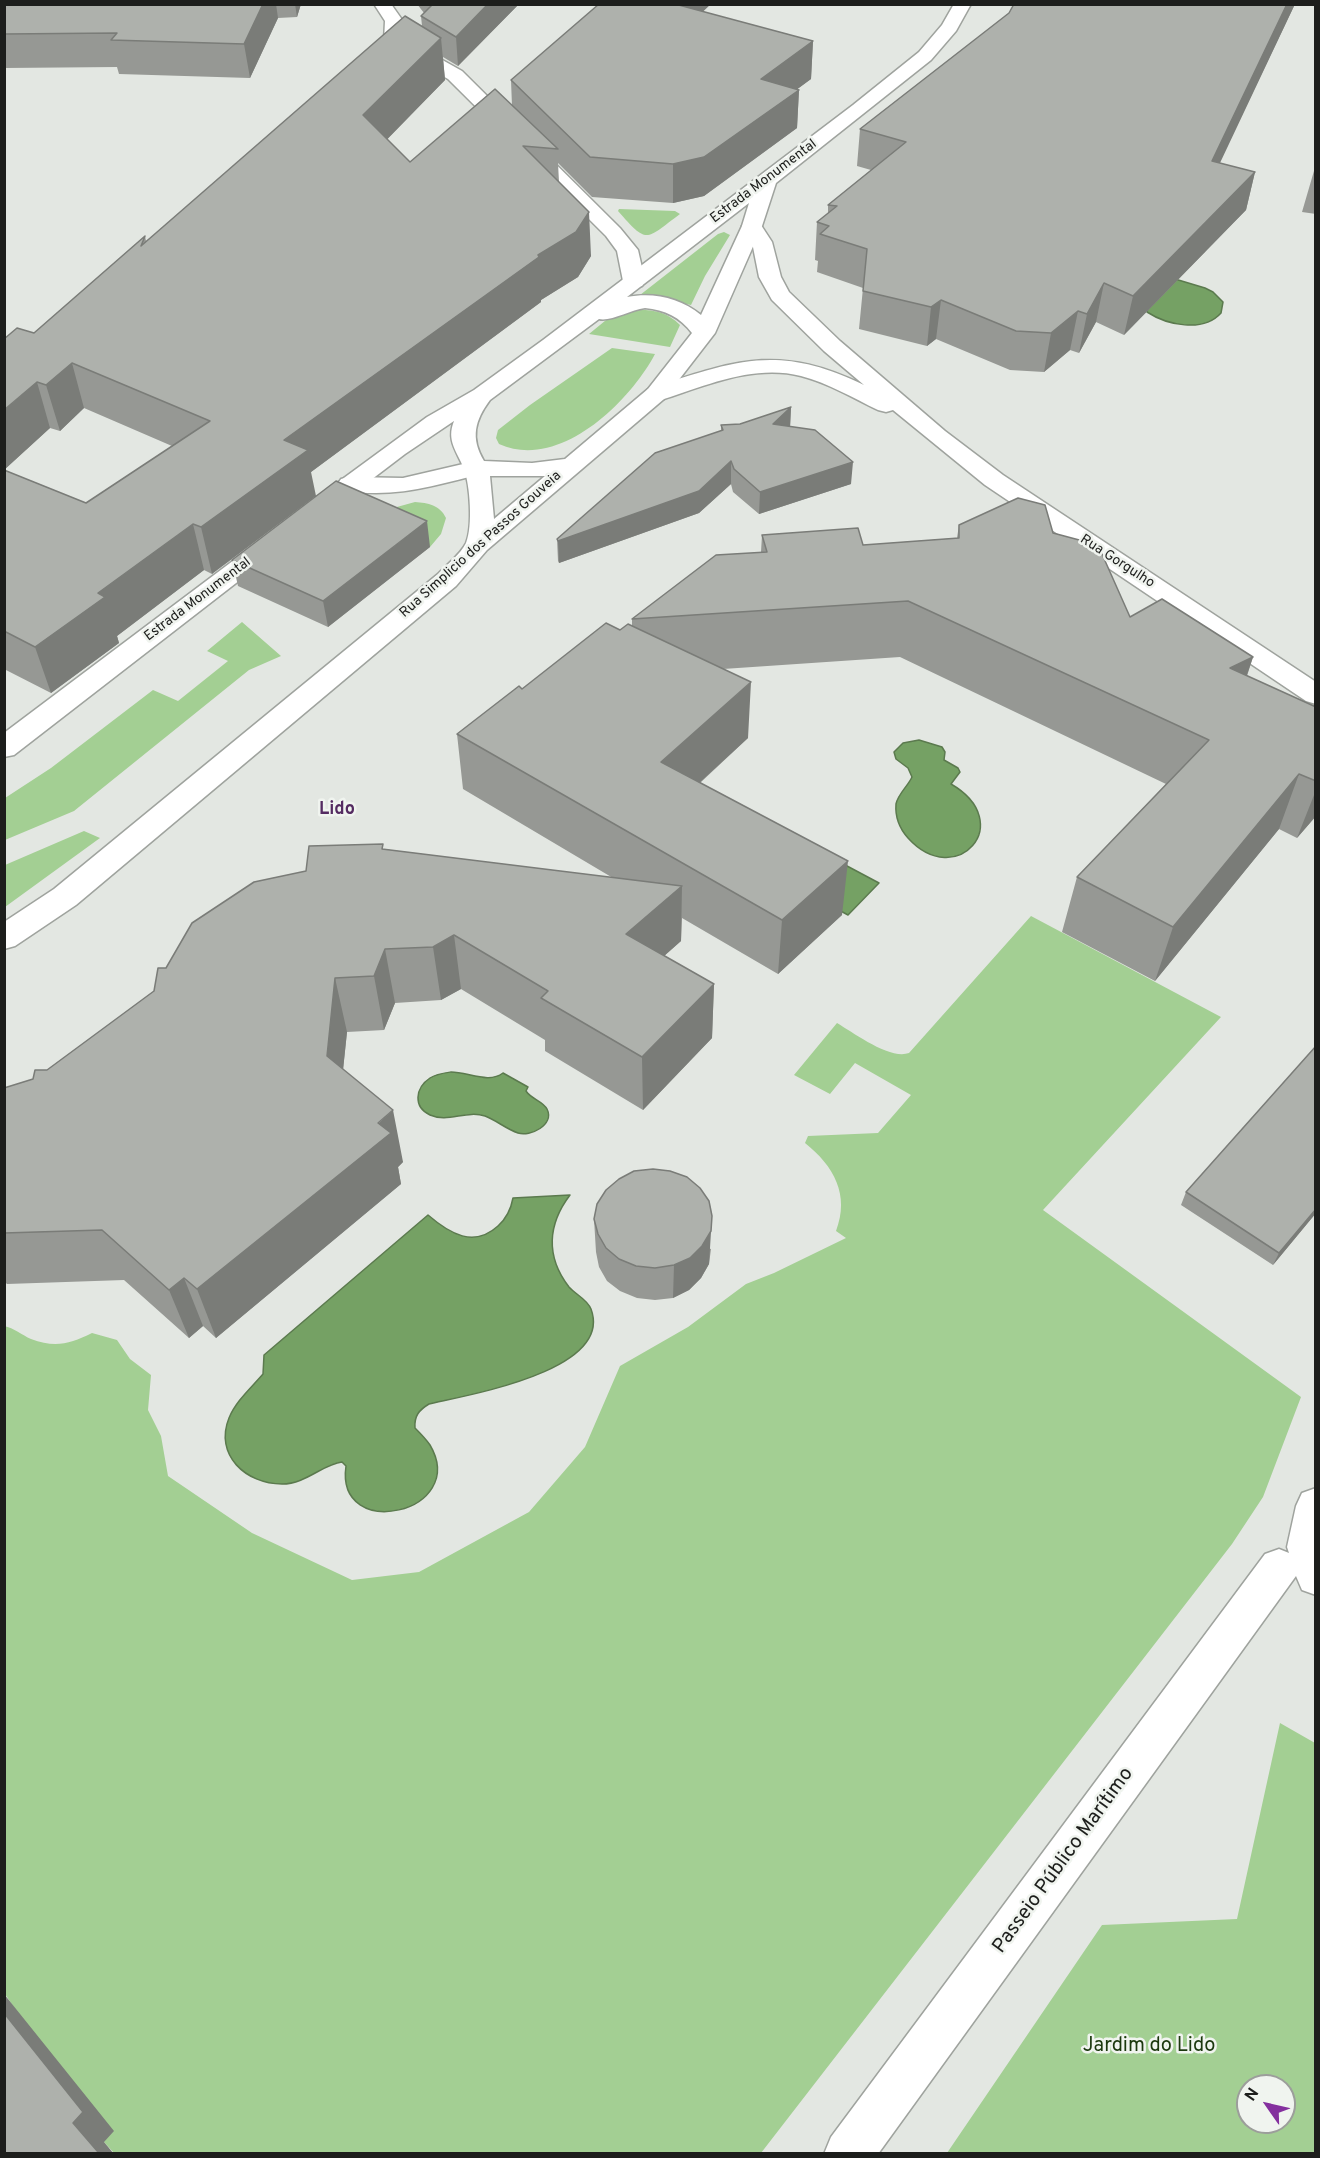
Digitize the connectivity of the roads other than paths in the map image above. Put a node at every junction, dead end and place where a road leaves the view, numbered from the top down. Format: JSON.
{"nodes":[{"id":1,"x":382,"y":4,"type":"edge"},
{"id":2,"x":963,"y":4,"type":"edge"},
{"id":3,"x":767,"y":180,"type":"junction"},
{"id":4,"x":752,"y":226,"type":"junction"},
{"id":5,"x":634,"y":281,"type":"junction"},
{"id":6,"x":704,"y":333,"type":"junction"},
{"id":7,"x":551,"y":345,"type":"junction"},
{"id":8,"x":656,"y":394,"type":"junction"},
{"id":9,"x":482,"y":395,"type":"junction"},
{"id":10,"x":923,"y":423,"type":"junction"},
{"id":11,"x":568,"y":466,"type":"junction"},
{"id":12,"x":476,"y":468,"type":"junction"},
{"id":13,"x":350,"y":484,"type":"junction"},
{"id":14,"x":478,"y":545,"type":"junction"},
{"id":15,"x":1316,"y":695,"type":"edge"},
{"id":16,"x":4,"y":748,"type":"edge"},
{"id":17,"x":4,"y":938,"type":"edge"},
{"id":18,"x":1316,"y":1506,"type":"edge"},
{"id":19,"x":1297,"y":1572,"type":"edge"},
{"id":20,"x":848,"y":2154,"type":"edge"}],
"edges":[{"from":1,"to":5,"type":"street"},
{"from":2,"to":3,"type":"street","name":"Estrada Monumental"},
{"from":3,"to":4,"type":"street","name":"Rua Simplicio dos Passos Gouveia"},
{"from":3,"to":5,"type":"street","name":"Estrada Monumental"},
{"from":4,"to":6,"type":"street","name":"Rua Simplicio dos Passos Gouveia"},
{"from":4,"to":10,"type":"street","name":"Rua Gorgulho"},
{"from":5,"to":7,"type":"street","name":"Estrada Monumental"},
{"from":6,"to":7,"type":"street","name":"Estrada Monumental"},
{"from":6,"to":8,"type":"street","name":"Rua Simplicio dos Passos Gouveia"},
{"from":7,"to":9,"type":"street","name":"Estrada Monumental"},
{"from":8,"to":10,"type":"street","name":"Rua Gorgulho"},
{"from":8,"to":11,"type":"street","name":"Rua Simplicio dos Passos Gouveia"},
{"from":9,"to":12,"type":"street","name":"Estrada Monumental"},
{"from":9,"to":13,"type":"street","name":"Estrada Monumental"},
{"from":10,"to":15,"type":"street","name":"Rua Gorgulho"},
{"from":11,"to":12,"type":"street"},
{"from":11,"to":14,"type":"street","name":"Rua Simplicio dos Passos Gouveia"},
{"from":12,"to":13,"type":"street"},
{"from":12,"to":14,"type":"street","name":"Estrada Monumental"},
{"from":13,"to":16,"type":"street","name":"Estrada Monumental"},
{"from":14,"to":17,"type":"street","name":"Rua Simplicio dos Passos Gouveia"},
{"from":18,"to":19,"type":"street"},
{"from":19,"to":20,"type":"street","name":"Passeio Público Marítimo"}]}
